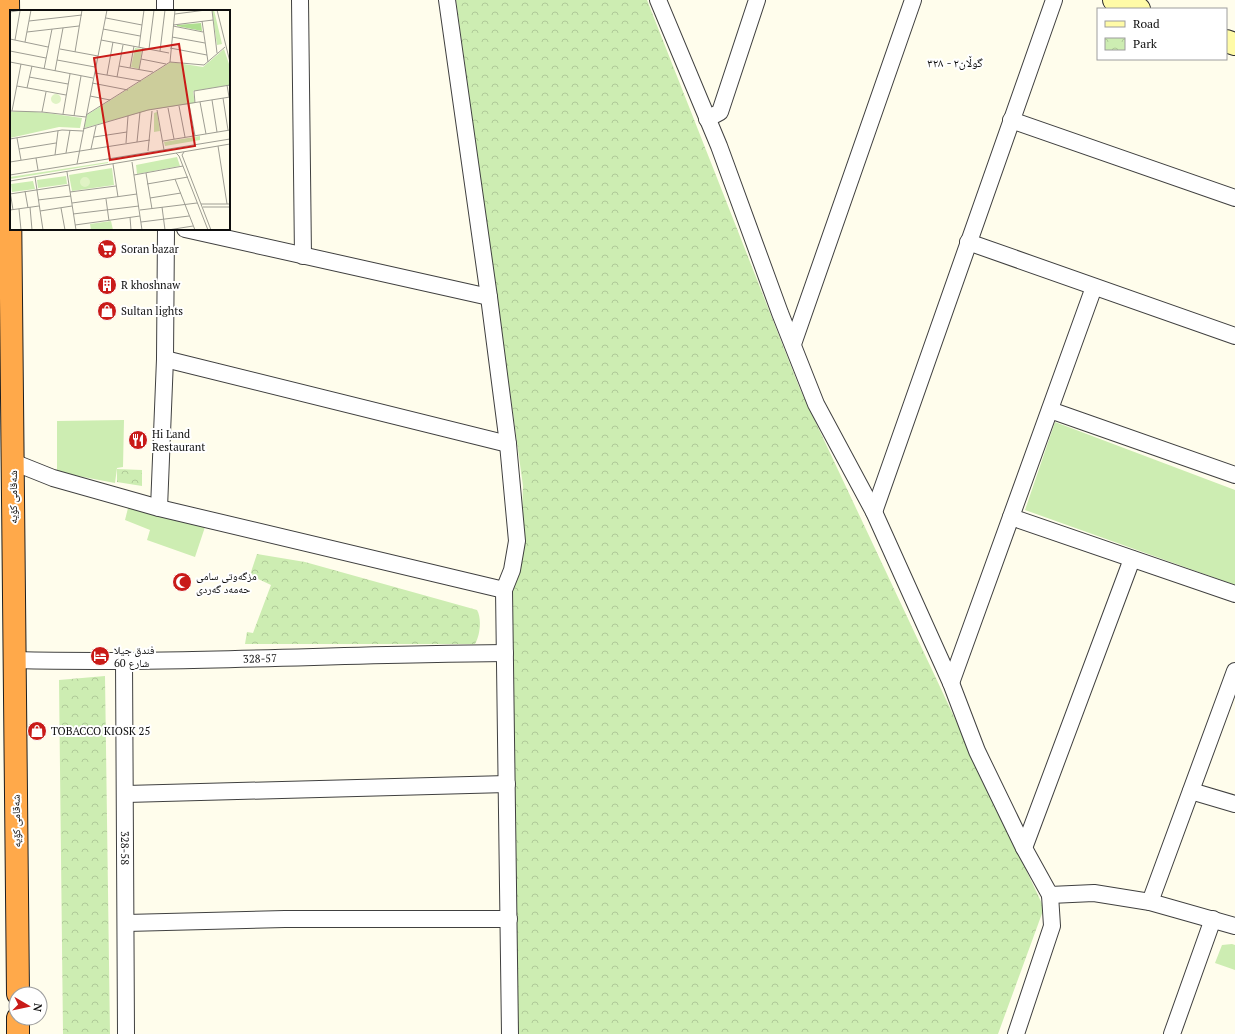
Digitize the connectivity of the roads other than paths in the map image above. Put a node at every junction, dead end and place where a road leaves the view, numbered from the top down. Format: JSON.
{"nodes":[{"id":1,"x":8,"y":0,"type":"edge"},
{"id":2,"x":300,"y":0,"type":"edge"},
{"id":3,"x":447,"y":0,"type":"edge"},
{"id":4,"x":658,"y":0,"type":"edge"},
{"id":5,"x":757,"y":0,"type":"edge"},
{"id":6,"x":913,"y":0,"type":"edge"},
{"id":7,"x":1054,"y":0,"type":"edge"},
{"id":8,"x":4,"y":24,"type":"edge"},
{"id":9,"x":707,"y":119,"type":"junction"},
{"id":10,"x":1011,"y":120,"type":"junction"},
{"id":11,"x":1235,"y":198,"type":"edge"},
{"id":12,"x":166,"y":230,"type":"edge"},
{"id":13,"x":189,"y":230,"type":"edge"},
{"id":14,"x":968,"y":242,"type":"junction"},
{"id":15,"x":303,"y":256,"type":"junction"},
{"id":16,"x":1094,"y":287,"type":"junction"},
{"id":17,"x":489,"y":297,"type":"junction"},
{"id":18,"x":1235,"y":336,"type":"edge"},
{"id":19,"x":793,"y":344,"type":"junction"},
{"id":20,"x":165,"y":359,"type":"junction"},
{"id":21,"x":1050,"y":410,"type":"junction"},
{"id":22,"x":508,"y":444,"type":"junction"},
{"id":23,"x":12,"y":462,"type":"junction"},
{"id":24,"x":1235,"y":475,"type":"edge"},
{"id":25,"x":160,"y":508,"type":"junction"},
{"id":26,"x":874,"y":512,"type":"junction"},
{"id":27,"x":1011,"y":517,"type":"junction"},
{"id":28,"x":1132,"y":559,"type":"junction"},
{"id":29,"x":504,"y":590,"type":"junction"},
{"id":30,"x":1235,"y":594,"type":"edge"},
{"id":31,"x":505,"y":653,"type":"junction"},
{"id":32,"x":15,"y":660,"type":"junction"},
{"id":33,"x":124,"y":661,"type":"junction"},
{"id":34,"x":1235,"y":671,"type":"edge"},
{"id":35,"x":951,"y":683,"type":"junction"},
{"id":36,"x":507,"y":784,"type":"junction"},
{"id":37,"x":1191,"y":791,"type":"junction"},
{"id":38,"x":126,"y":794,"type":"junction"},
{"id":39,"x":1235,"y":804,"type":"edge"},
{"id":40,"x":1024,"y":848,"type":"junction"},
{"id":41,"x":1050,"y":895,"type":"junction"},
{"id":42,"x":1150,"y":902,"type":"junction"},
{"id":43,"x":509,"y":919,"type":"junction"},
{"id":44,"x":1213,"y":919,"type":"junction"},
{"id":45,"x":126,"y":923,"type":"junction"},
{"id":46,"x":1235,"y":926,"type":"edge"},
{"id":47,"x":18,"y":986,"type":"edge"},
{"id":48,"x":126,"y":1034,"type":"edge"},
{"id":49,"x":510,"y":1034,"type":"edge"},
{"id":50,"x":1016,"y":1034,"type":"edge"},
{"id":51,"x":1172,"y":1034,"type":"edge"}],
"edges":[{"from":1,"to":8,"type":"highway","name":"شەقامی کۆیە"},
{"from":2,"to":15,"type":"street"},
{"from":3,"to":17,"type":"street"},
{"from":4,"to":9,"type":"street"},
{"from":5,"to":9,"type":"street"},
{"from":6,"to":19,"type":"street"},
{"from":7,"to":10,"type":"street"},
{"from":8,"to":23,"type":"highway","name":"شەقامی کۆیە"},
{"from":9,"to":19,"type":"street"},
{"from":10,"to":11,"type":"street"},
{"from":10,"to":14,"type":"street"},
{"from":12,"to":20,"type":"street"},
{"from":13,"to":15,"type":"street"},
{"from":14,"to":16,"type":"street"},
{"from":14,"to":26,"type":"street"},
{"from":15,"to":17,"type":"street"},
{"from":16,"to":18,"type":"street"},
{"from":16,"to":21,"type":"street"},
{"from":17,"to":22,"type":"street"},
{"from":19,"to":26,"type":"street"},
{"from":20,"to":22,"type":"street"},
{"from":20,"to":25,"type":"street"},
{"from":21,"to":24,"type":"street"},
{"from":21,"to":27,"type":"street"},
{"from":22,"to":29,"type":"street"},
{"from":23,"to":25,"type":"street"},
{"from":23,"to":32,"type":"highway","name":"شەقامی کۆیە"},
{"from":25,"to":29,"type":"street"},
{"from":26,"to":35,"type":"street"},
{"from":27,"to":28,"type":"street"},
{"from":27,"to":35,"type":"street"},
{"from":28,"to":30,"type":"street"},
{"from":28,"to":40,"type":"street"},
{"from":29,"to":31,"type":"street"},
{"from":31,"to":33,"type":"street","name":"328-57"},
{"from":31,"to":36,"type":"street"},
{"from":32,"to":33,"type":"street","name":"328-57"},
{"from":32,"to":47,"type":"highway","name":"شەقامی کۆیە"},
{"from":33,"to":38,"type":"street","name":"328-58"},
{"from":34,"to":37,"type":"street"},
{"from":35,"to":40,"type":"street"},
{"from":36,"to":38,"type":"street"},
{"from":36,"to":43,"type":"street"},
{"from":37,"to":39,"type":"street"},
{"from":37,"to":42,"type":"street"},
{"from":38,"to":45,"type":"street","name":"328-58"},
{"from":40,"to":41,"type":"street"},
{"from":41,"to":42,"type":"street"},
{"from":41,"to":50,"type":"street"},
{"from":42,"to":44,"type":"street"},
{"from":43,"to":45,"type":"street"},
{"from":43,"to":49,"type":"street"},
{"from":44,"to":46,"type":"street"},
{"from":44,"to":51,"type":"street"},
{"from":45,"to":48,"type":"street","name":"328-58"}]}
